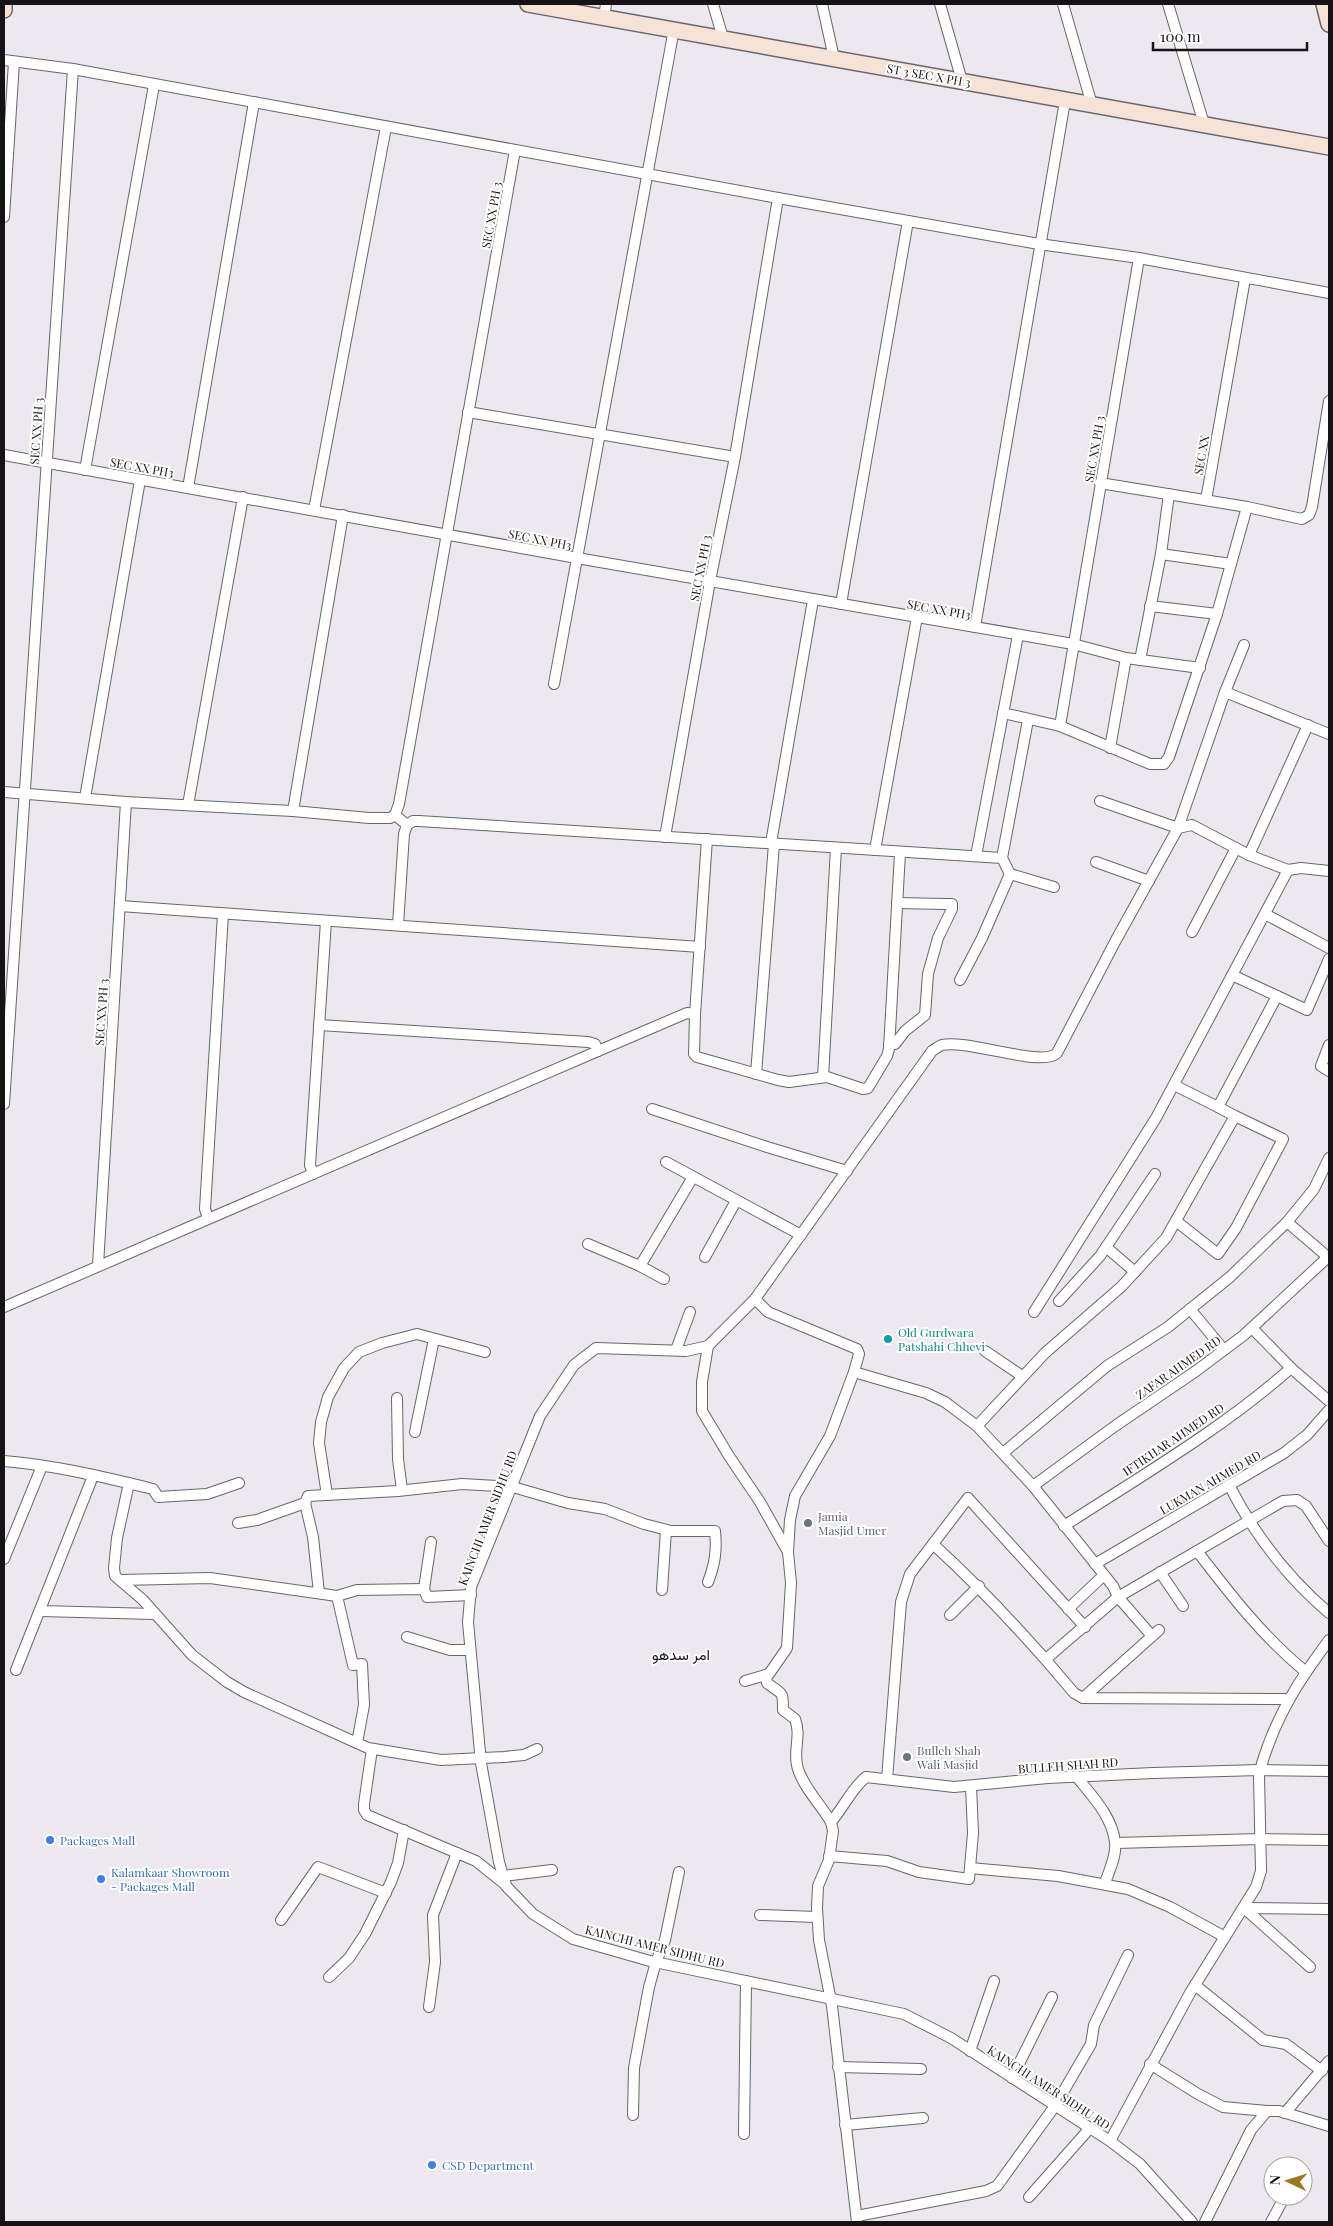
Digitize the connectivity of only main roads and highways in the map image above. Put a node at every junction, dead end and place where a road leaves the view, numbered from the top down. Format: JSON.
{"nodes":[{"id":1,"x":4,"y":4,"type":"edge"},
{"id":2,"x":528,"y":4,"type":"edge"},
{"id":3,"x":1324,"y":4,"type":"edge"},
{"id":4,"x":4,"y":10,"type":"edge"},
{"id":5,"x":605,"y":11,"type":"edge"},
{"id":6,"x":1329,"y":24,"type":"edge"},
{"id":7,"x":1329,"y":147,"type":"edge"}],
"edges":[{"from":1,"to":4,"type":"main road"},
{"from":2,"to":5,"type":"main road","name":"ST 3 SEC X PH 3"},
{"from":3,"to":6,"type":"main road"},
{"from":5,"to":7,"type":"main road","name":"ST 3 SEC X PH 3"}]}
